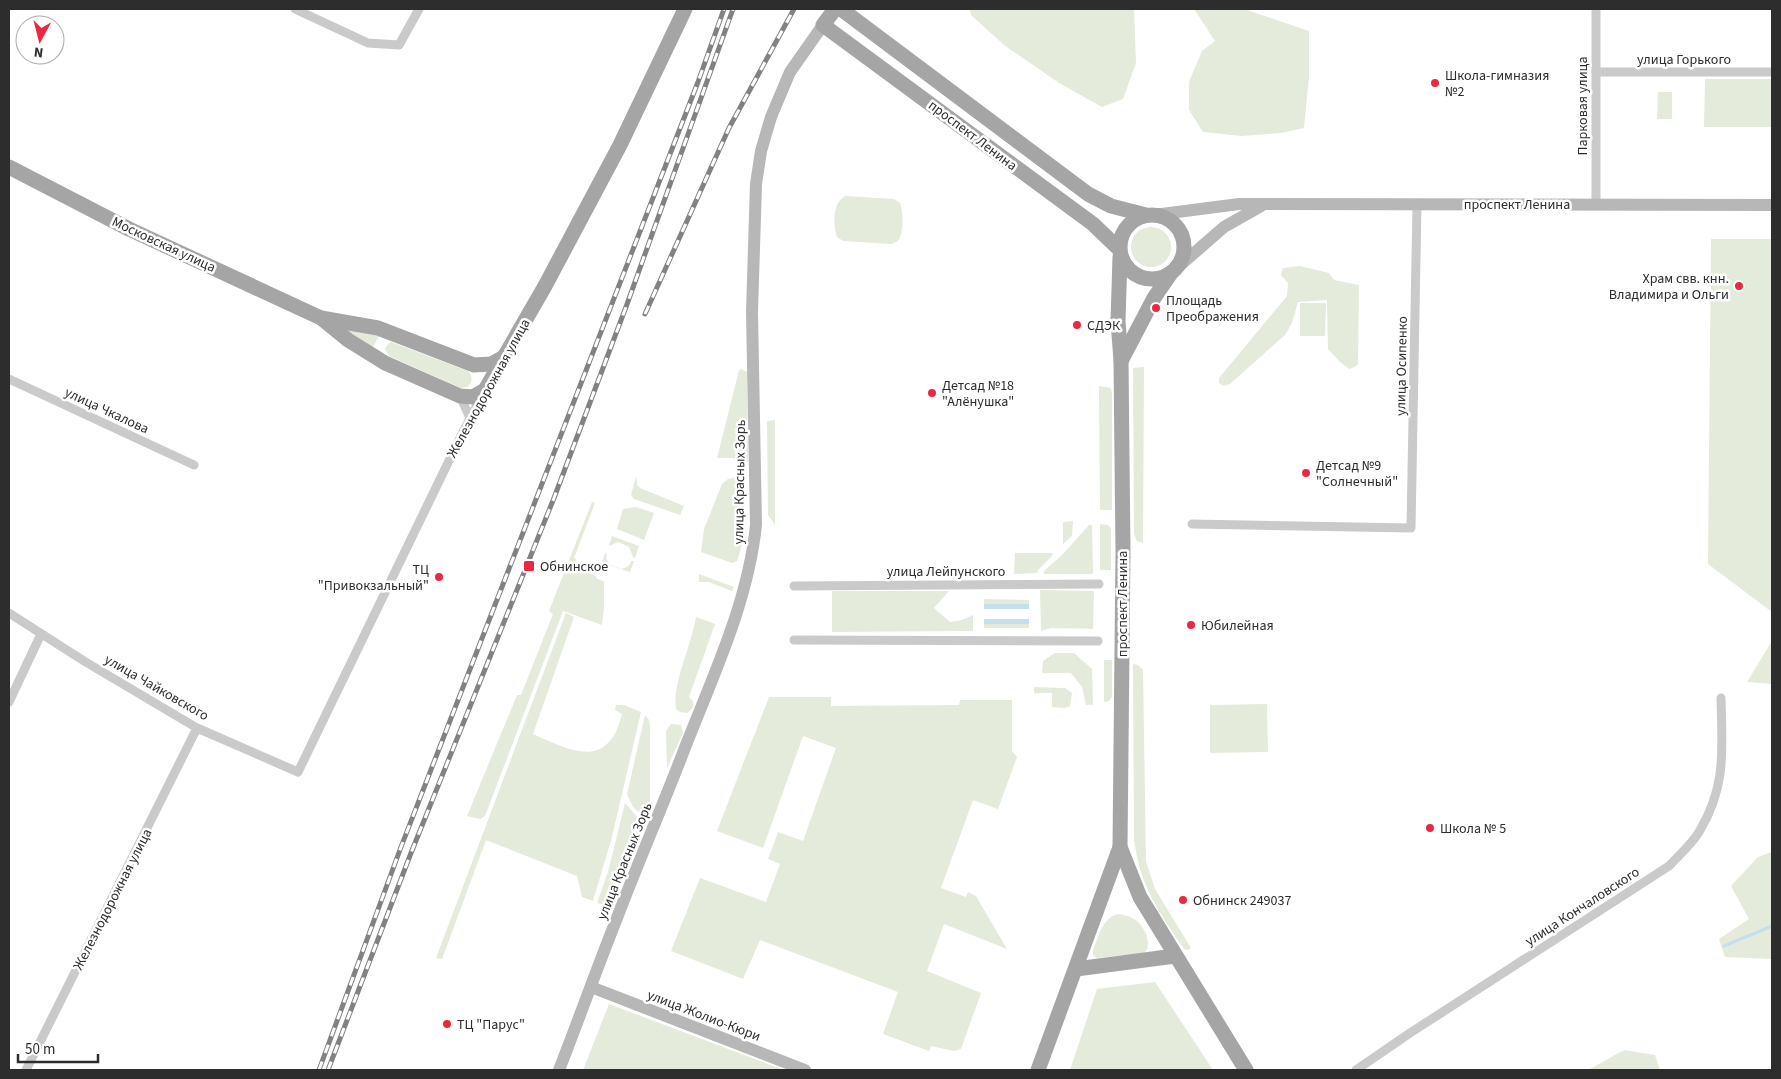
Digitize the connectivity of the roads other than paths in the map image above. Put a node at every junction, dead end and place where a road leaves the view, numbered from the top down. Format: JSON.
{"nodes":[{"id":1,"x":295,"y":9,"type":"edge"},
{"id":2,"x":419,"y":9,"type":"edge"},
{"id":3,"x":685,"y":9,"type":"edge"},
{"id":4,"x":835,"y":9,"type":"edge"},
{"id":5,"x":841,"y":9,"type":"edge"},
{"id":6,"x":1596,"y":9,"type":"edge"},
{"id":7,"x":823,"y":25,"type":"junction"},
{"id":8,"x":1596,"y":72,"type":"junction"},
{"id":9,"x":1772,"y":72,"type":"edge"},
{"id":10,"x":9,"y":167,"type":"edge"},
{"id":11,"x":1417,"y":204,"type":"junction"},
{"id":12,"x":1596,"y":204,"type":"junction"},
{"id":13,"x":1263,"y":205,"type":"junction"},
{"id":14,"x":1772,"y":205,"type":"edge"},
{"id":15,"x":1150,"y":215,"type":"junction"},
{"id":16,"x":1120,"y":253,"type":"junction"},
{"id":17,"x":1174,"y":270,"type":"junction"},
{"id":18,"x":321,"y":318,"type":"junction"},
{"id":19,"x":393,"y":334,"type":"junction"},
{"id":20,"x":504,"y":357,"type":"junction"},
{"id":21,"x":1121,"y":361,"type":"junction"},
{"id":22,"x":386,"y":363,"type":"junction"},
{"id":23,"x":474,"y":365,"type":"junction"},
{"id":24,"x":9,"y":379,"type":"edge"},
{"id":25,"x":485,"y":390,"type":"junction"},
{"id":26,"x":460,"y":396,"type":"junction"},
{"id":27,"x":470,"y":418,"type":"junction"},
{"id":28,"x":194,"y":465,"type":"dead end"},
{"id":29,"x":1192,"y":524,"type":"dead end"},
{"id":30,"x":1099,"y":584,"type":"dead end"},
{"id":31,"x":794,"y":586,"type":"dead end"},
{"id":32,"x":9,"y":613,"type":"edge"},
{"id":33,"x":41,"y":634,"type":"junction"},
{"id":34,"x":794,"y":640,"type":"dead end"},
{"id":35,"x":1098,"y":641,"type":"dead end"},
{"id":36,"x":1721,"y":698,"type":"dead end"},
{"id":37,"x":9,"y":702,"type":"edge"},
{"id":38,"x":197,"y":728,"type":"junction"},
{"id":39,"x":298,"y":772,"type":"joint"},
{"id":40,"x":1120,"y":848,"type":"junction"},
{"id":41,"x":1175,"y":956,"type":"junction"},
{"id":42,"x":1076,"y":969,"type":"junction"},
{"id":43,"x":591,"y":987,"type":"junction"},
{"id":44,"x":26,"y":1070,"type":"edge"},
{"id":45,"x":559,"y":1070,"type":"edge"},
{"id":46,"x":805,"y":1070,"type":"edge"},
{"id":47,"x":1038,"y":1070,"type":"edge"},
{"id":48,"x":1246,"y":1070,"type":"edge"},
{"id":49,"x":1356,"y":1070,"type":"edge"}],
"edges":[{"from":1,"to":2,"type":"street"},
{"from":3,"to":20,"type":"main road","name":"Железнодорожная улица"},
{"from":4,"to":7,"type":"main road"},
{"from":5,"to":15,"type":"main road","name":"проспект Ленина"},
{"from":6,"to":8,"type":"street","name":"Парковая улица"},
{"from":7,"to":16,"type":"main road","name":"проспект Ленина"},
{"from":7,"to":43,"type":"street","name":"улица Красных Зорь"},
{"from":8,"to":9,"type":"street","name":"улица Горького"},
{"from":8,"to":12,"type":"street","name":"Парковая улица"},
{"from":10,"to":18,"type":"main road","name":"Московская улица"},
{"from":11,"to":12,"type":"street","name":"проспект Ленина"},
{"from":11,"to":13,"type":"street","name":"проспект Ленина"},
{"from":11,"to":29,"type":"street","name":"улица Осипенко"},
{"from":12,"to":14,"type":"street","name":"проспект Ленина"},
{"from":13,"to":15,"type":"street","name":"проспект Ленина"},
{"from":13,"to":17,"type":"street","name":"проспект Ленина"},
{"from":15,"to":16,"type":"main road"},
{"from":15,"to":17,"type":"main road"},
{"from":16,"to":17,"type":"main road"},
{"from":16,"to":21,"type":"main road","name":"проспект Ленина"},
{"from":17,"to":21,"type":"main road","name":"проспект Ленина"},
{"from":18,"to":19,"type":"main road","name":"Московская улица"},
{"from":18,"to":22,"type":"main road","name":"Московская улица"},
{"from":19,"to":22,"type":"main road"},
{"from":19,"to":23,"type":"main road","name":"Московская улица"},
{"from":20,"to":23,"type":"main road"},
{"from":20,"to":25,"type":"main road","name":"Железнодорожная улица"},
{"from":21,"to":40,"type":"main road","name":"проспект Ленина"},
{"from":22,"to":26,"type":"main road","name":"Московская улица"},
{"from":23,"to":25,"type":"main road"},
{"from":24,"to":28,"type":"street","name":"улица Чкалова"},
{"from":25,"to":26,"type":"main road"},
{"from":25,"to":27,"type":"street","name":"Железнодорожная улица"},
{"from":26,"to":27,"type":"street"},
{"from":27,"to":39,"type":"street","name":"Железнодорожная улица"},
{"from":30,"to":31,"type":"street","name":"улица Лейпунского"},
{"from":32,"to":33,"type":"street","name":"улица Чайковского"},
{"from":33,"to":37,"type":"street"},
{"from":33,"to":38,"type":"street","name":"улица Чайковского"},
{"from":34,"to":35,"type":"street"},
{"from":36,"to":49,"type":"street","name":"улица Кончаловского"},
{"from":38,"to":39,"type":"street","name":"улица Чайковского"},
{"from":38,"to":44,"type":"street","name":"Железнодорожная улица"},
{"from":40,"to":41,"type":"main road"},
{"from":40,"to":42,"type":"main road"},
{"from":41,"to":42,"type":"main road"},
{"from":41,"to":48,"type":"main road"},
{"from":42,"to":47,"type":"main road"},
{"from":43,"to":45,"type":"street","name":"улица Красных Зорь"},
{"from":43,"to":46,"type":"street","name":"улица Жолио-Кюри"}]}
